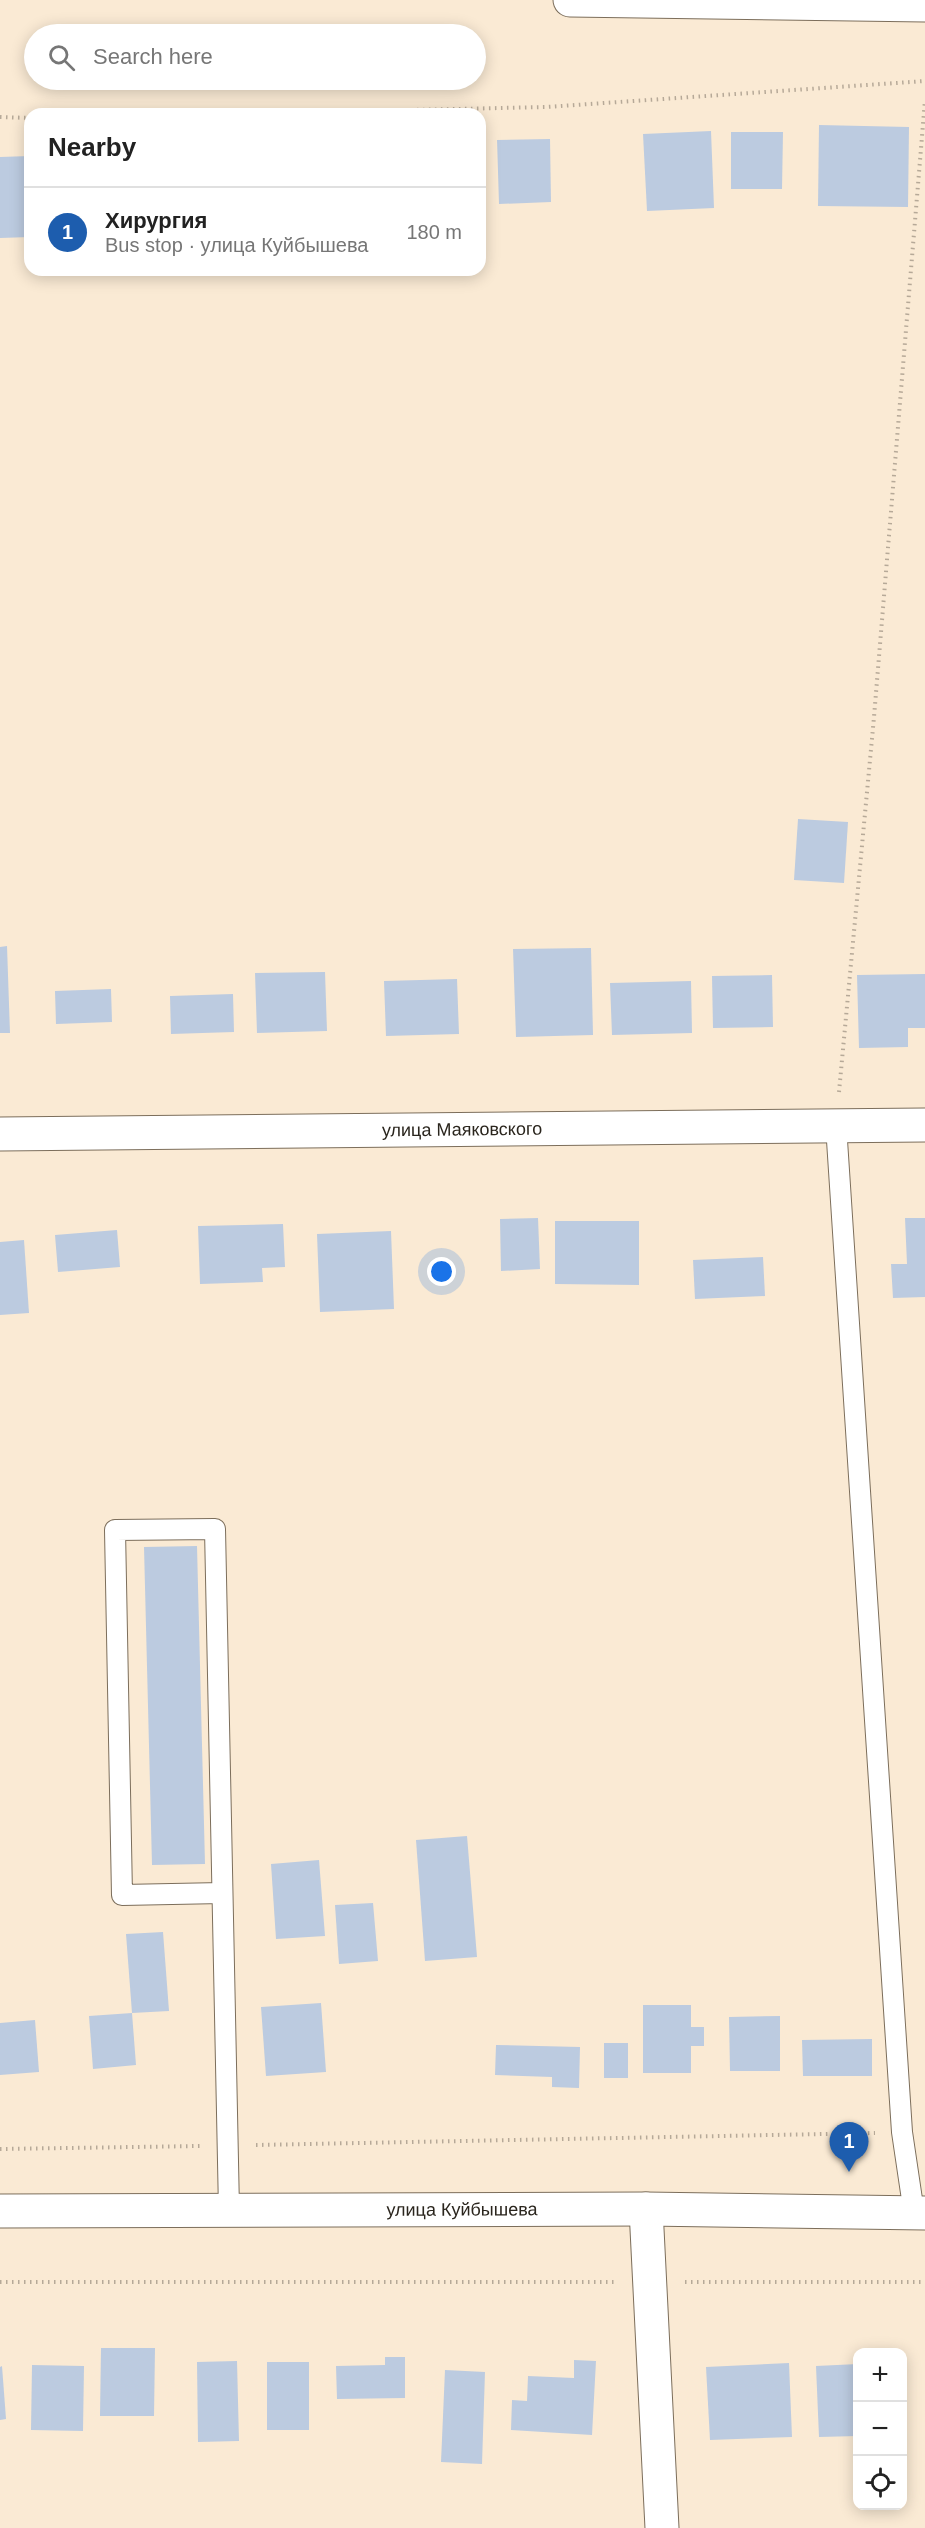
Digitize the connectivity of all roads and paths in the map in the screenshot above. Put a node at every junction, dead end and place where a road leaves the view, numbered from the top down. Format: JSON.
{"nodes":[{"id":1,"x":570,"y":0,"type":"edge"},
{"id":2,"x":925,"y":5,"type":"edge"},
{"id":3,"x":925,"y":81,"type":"edge"},
{"id":4,"x":925,"y":100,"type":"edge"},
{"id":5,"x":486,"y":108,"type":"edge"},
{"id":6,"x":0,"y":117,"type":"edge"},
{"id":7,"x":24,"y":117,"type":"edge"},
{"id":8,"x":836,"y":1125,"type":"junction"},
{"id":9,"x":925,"y":1125,"type":"edge"},
{"id":10,"x":0,"y":1134,"type":"edge"},
{"id":11,"x":222,"y":1893,"type":"junction"},
{"id":12,"x":902,"y":2132,"type":"junction"},
{"id":13,"x":227,"y":2146,"type":"junction"},
{"id":14,"x":0,"y":2149,"type":"edge"},
{"id":15,"x":229,"y":2210,"type":"junction"},
{"id":16,"x":646,"y":2210,"type":"junction"},
{"id":17,"x":0,"y":2211,"type":"edge"},
{"id":18,"x":919,"y":2213,"type":"edge"},
{"id":19,"x":0,"y":2282,"type":"edge"},
{"id":20,"x":615,"y":2282,"type":"dead end"},
{"id":21,"x":674,"y":2282,"type":"dead end"},
{"id":22,"x":925,"y":2282,"type":"edge"},
{"id":23,"x":662,"y":2528,"type":"edge"}],
"edges":[{"from":1,"to":2,"type":"street"},
{"from":3,"to":5,"type":"path"},
{"from":4,"to":8,"type":"path"},
{"from":6,"to":7,"type":"path"},
{"from":8,"to":9,"type":"street","name":"улица Маяковского"},
{"from":8,"to":10,"type":"street","name":"улица Маяковского"},
{"from":8,"to":12,"type":"lane"},
{"from":11,"to":11,"type":"lane"},
{"from":11,"to":13,"type":"lane"},
{"from":12,"to":13,"type":"path"},
{"from":12,"to":18,"type":"lane"},
{"from":13,"to":14,"type":"path"},
{"from":13,"to":15,"type":"lane"},
{"from":15,"to":16,"type":"street","name":"улица Куйбышева"},
{"from":15,"to":17,"type":"street","name":"улица Куйбышева"},
{"from":16,"to":18,"type":"street","name":"улица Куйбышева"},
{"from":16,"to":23,"type":"street"},
{"from":19,"to":20,"type":"path"},
{"from":21,"to":22,"type":"path"}]}
